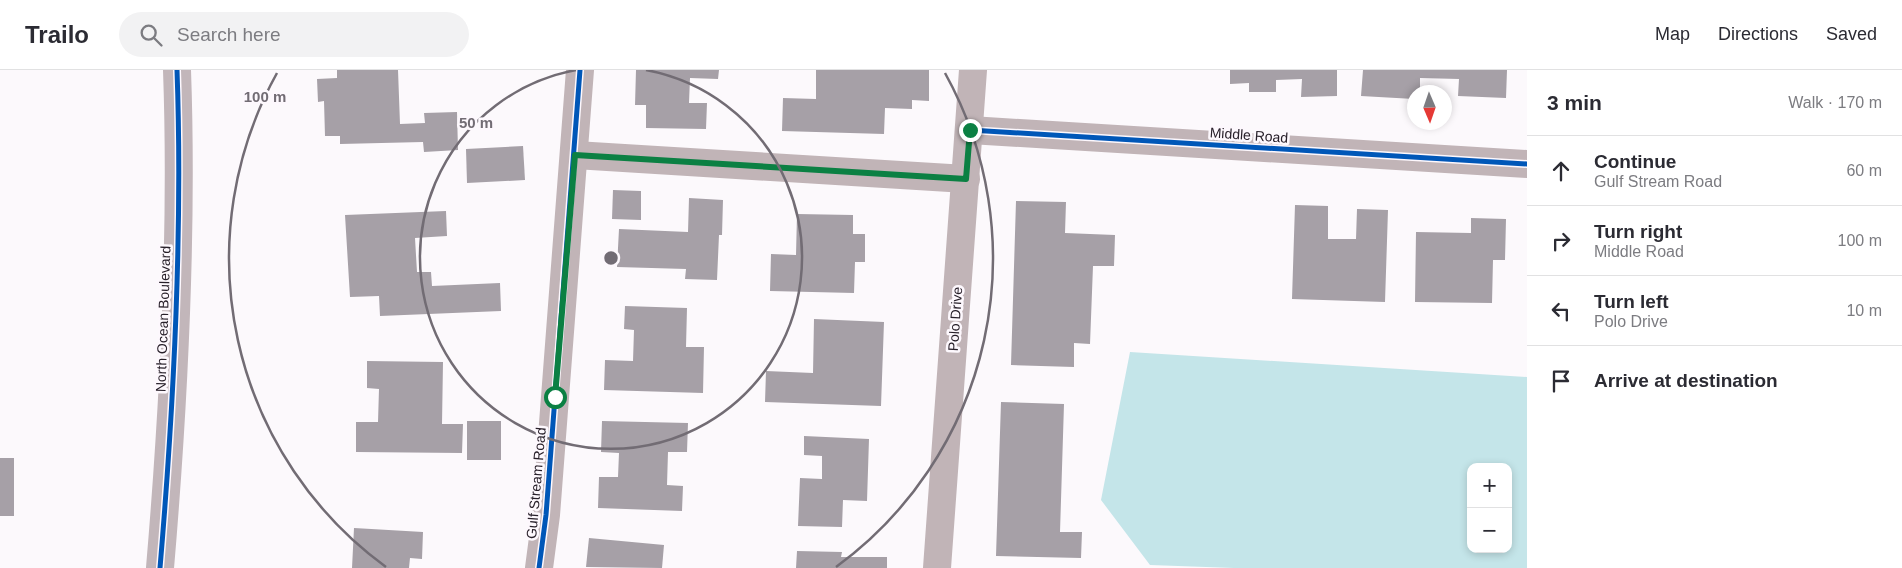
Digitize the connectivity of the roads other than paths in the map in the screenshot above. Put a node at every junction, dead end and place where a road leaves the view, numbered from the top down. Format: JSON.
{"nodes":[{"id":1,"x":177,"y":70,"type":"edge"},
{"id":2,"x":580,"y":70,"type":"edge"},
{"id":3,"x":973,"y":70,"type":"edge"},
{"id":4,"x":970,"y":130,"type":"junction"},
{"id":5,"x":575,"y":155,"type":"junction"},
{"id":6,"x":1527,"y":164,"type":"edge"},
{"id":7,"x":966,"y":179,"type":"junction"},
{"id":8,"x":160,"y":568,"type":"edge"},
{"id":9,"x":539,"y":568,"type":"edge"},
{"id":10,"x":937,"y":568,"type":"edge"}],
"edges":[{"from":1,"to":8,"type":"main road","name":"North Ocean Boulevard"},
{"from":2,"to":5,"type":"street","name":"Gulf Stream Road"},
{"from":3,"to":4,"type":"street","name":"Polo Drive"},
{"from":4,"to":6,"type":"street","name":"Middle Road"},
{"from":4,"to":7,"type":"street","name":"Polo Drive"},
{"from":5,"to":7,"type":"street"},
{"from":5,"to":9,"type":"street","name":"Gulf Stream Road"},
{"from":7,"to":10,"type":"street","name":"Polo Drive"}]}
